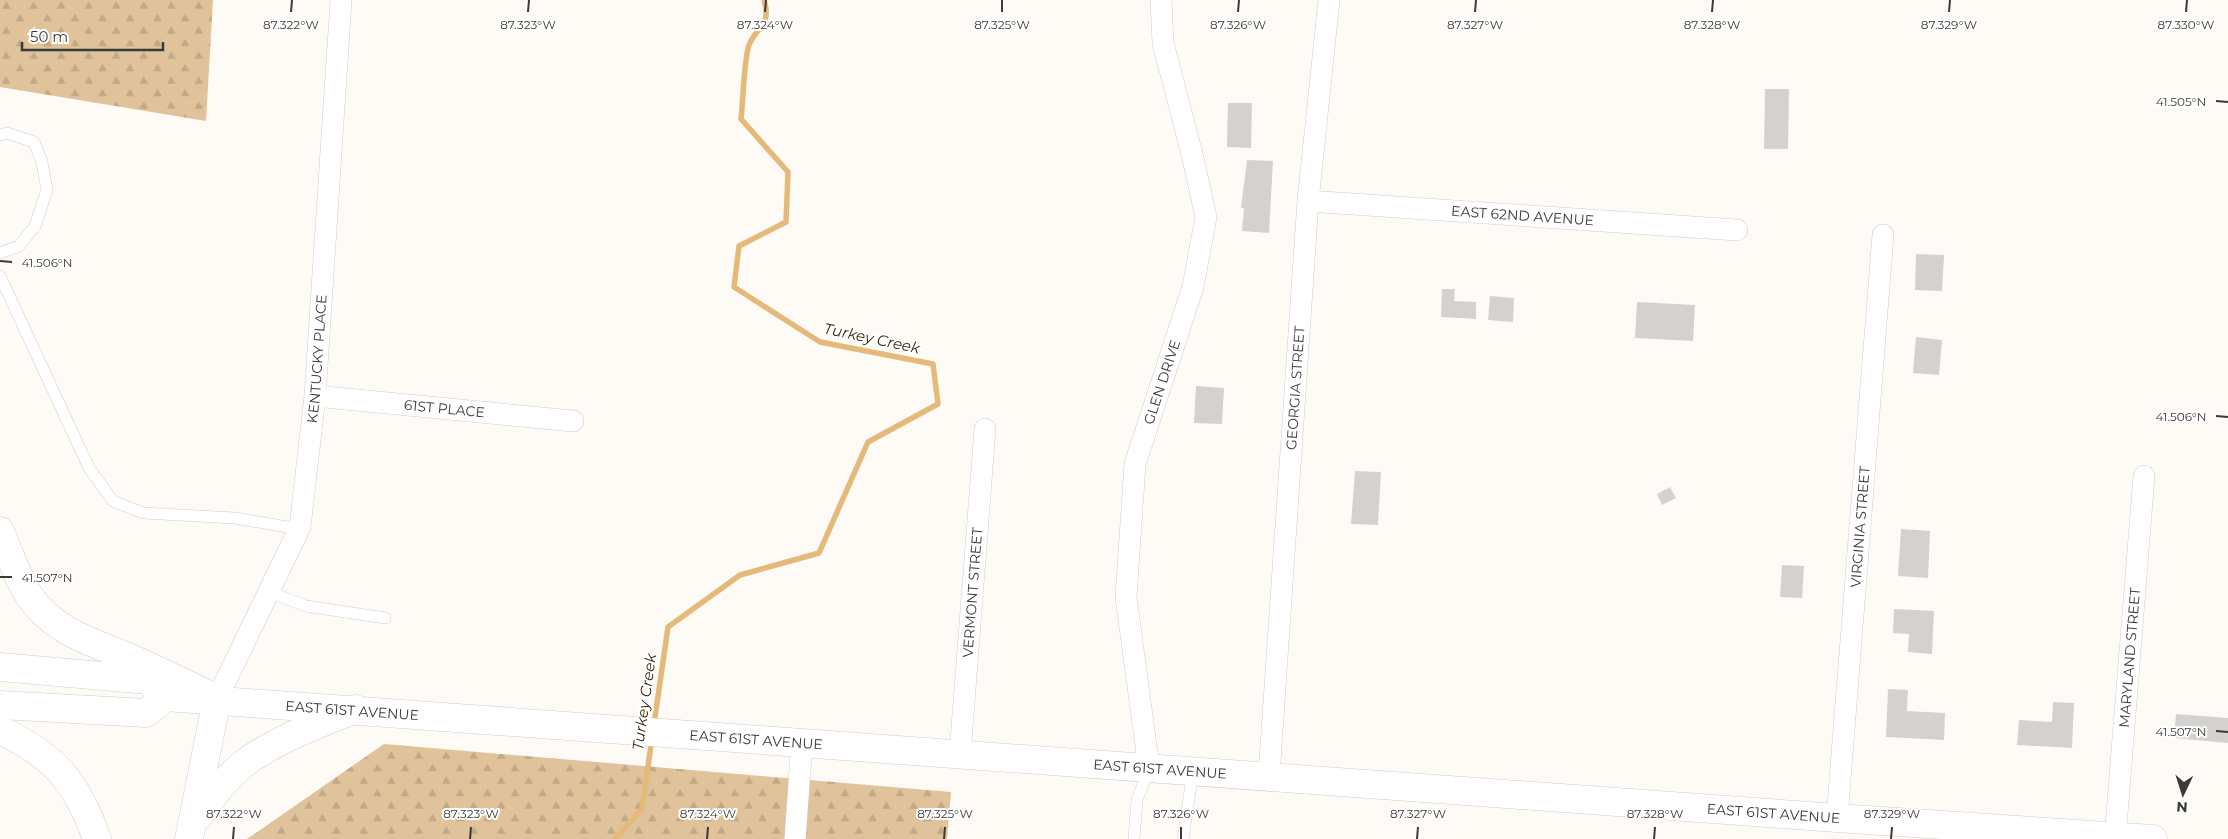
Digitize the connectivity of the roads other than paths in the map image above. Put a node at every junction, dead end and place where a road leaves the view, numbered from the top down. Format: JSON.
{"nodes":[{"id":1,"x":341,"y":0,"type":"edge"},
{"id":2,"x":1161,"y":0,"type":"edge"},
{"id":3,"x":1329,"y":0,"type":"edge"},
{"id":4,"x":0,"y":135,"type":"edge"},
{"id":5,"x":1308,"y":201,"type":"junction"},
{"id":6,"x":1737,"y":230,"type":"dead end"},
{"id":7,"x":1883,"y":235,"type":"dead end"},
{"id":8,"x":0,"y":253,"type":"edge"},
{"id":9,"x":0,"y":276,"type":"edge"},
{"id":10,"x":315,"y":396,"type":"junction"},
{"id":11,"x":573,"y":421,"type":"dead end"},
{"id":12,"x":985,"y":429,"type":"dead end"},
{"id":13,"x":2144,"y":476,"type":"dead end"},
{"id":14,"x":299,"y":529,"type":"junction"},
{"id":15,"x":0,"y":531,"type":"edge"},
{"id":16,"x":269,"y":592,"type":"junction"},
{"id":17,"x":385,"y":618,"type":"dead end"},
{"id":18,"x":0,"y":667,"type":"edge"},
{"id":19,"x":166,"y":696,"type":"junction"},
{"id":20,"x":217,"y":699,"type":"junction"},
{"id":21,"x":0,"y":705,"type":"edge"},
{"id":22,"x":356,"y":709,"type":"junction"},
{"id":23,"x":0,"y":730,"type":"edge"},
{"id":24,"x":802,"y":742,"type":"junction"},
{"id":25,"x":960,"y":754,"type":"junction"},
{"id":26,"x":1149,"y":768,"type":"junction"},
{"id":27,"x":1193,"y":771,"type":"junction"},
{"id":28,"x":1268,"y":776,"type":"junction"},
{"id":29,"x":1837,"y":818,"type":"junction"},
{"id":30,"x":191,"y":832,"type":"edge"},
{"id":31,"x":2115,"y":838,"type":"edge"},
{"id":32,"x":97,"y":839,"type":"edge"},
{"id":33,"x":795,"y":839,"type":"edge"},
{"id":34,"x":1134,"y":839,"type":"edge"},
{"id":35,"x":1183,"y":839,"type":"edge"},
{"id":36,"x":2153,"y":839,"type":"edge"}],
"edges":[{"from":1,"to":10,"type":"street","name":"KENTUCKY PLACE"},
{"from":2,"to":26,"type":"street","name":"GLEN DRIVE"},
{"from":3,"to":5,"type":"street","name":"GEORGIA STREET"},
{"from":4,"to":8,"type":"lane"},
{"from":5,"to":6,"type":"street","name":"EAST 62ND AVENUE"},
{"from":5,"to":28,"type":"street","name":"GEORGIA STREET"},
{"from":7,"to":29,"type":"street","name":"VIRGINIA STREET"},
{"from":9,"to":14,"type":"lane"},
{"from":10,"to":11,"type":"street","name":"61ST PLACE"},
{"from":10,"to":14,"type":"street","name":"KENTUCKY PLACE"},
{"from":12,"to":25,"type":"street","name":"VERMONT STREET"},
{"from":13,"to":31,"type":"street","name":"MARYLAND STREET"},
{"from":14,"to":16,"type":"street","name":"KENTUCKY PLACE"},
{"from":15,"to":20,"type":"main road"},
{"from":16,"to":17,"type":"lane"},
{"from":16,"to":20,"type":"street","name":"KENTUCKY PLACE"},
{"from":18,"to":19,"type":"main road"},
{"from":19,"to":20,"type":"main road","name":"EAST 61ST AVENUE"},
{"from":19,"to":21,"type":"main road"},
{"from":20,"to":22,"type":"main road","name":"EAST 61ST AVENUE"},
{"from":20,"to":30,"type":"main road"},
{"from":22,"to":24,"type":"main road","name":"EAST 61ST AVENUE"},
{"from":22,"to":30,"type":"main road"},
{"from":23,"to":32,"type":"main road"},
{"from":24,"to":25,"type":"main road","name":"EAST 61ST AVENUE"},
{"from":24,"to":33,"type":"street"},
{"from":25,"to":26,"type":"main road","name":"EAST 61ST AVENUE"},
{"from":26,"to":27,"type":"main road","name":"EAST 61ST AVENUE"},
{"from":26,"to":34,"type":"lane"},
{"from":27,"to":28,"type":"main road","name":"EAST 61ST AVENUE"},
{"from":27,"to":35,"type":"lane"},
{"from":28,"to":29,"type":"main road","name":"EAST 61ST AVENUE"},
{"from":29,"to":31,"type":"main road","name":"EAST 61ST AVENUE"},
{"from":31,"to":36,"type":"main road","name":"EAST 61ST AVENUE"}]}
